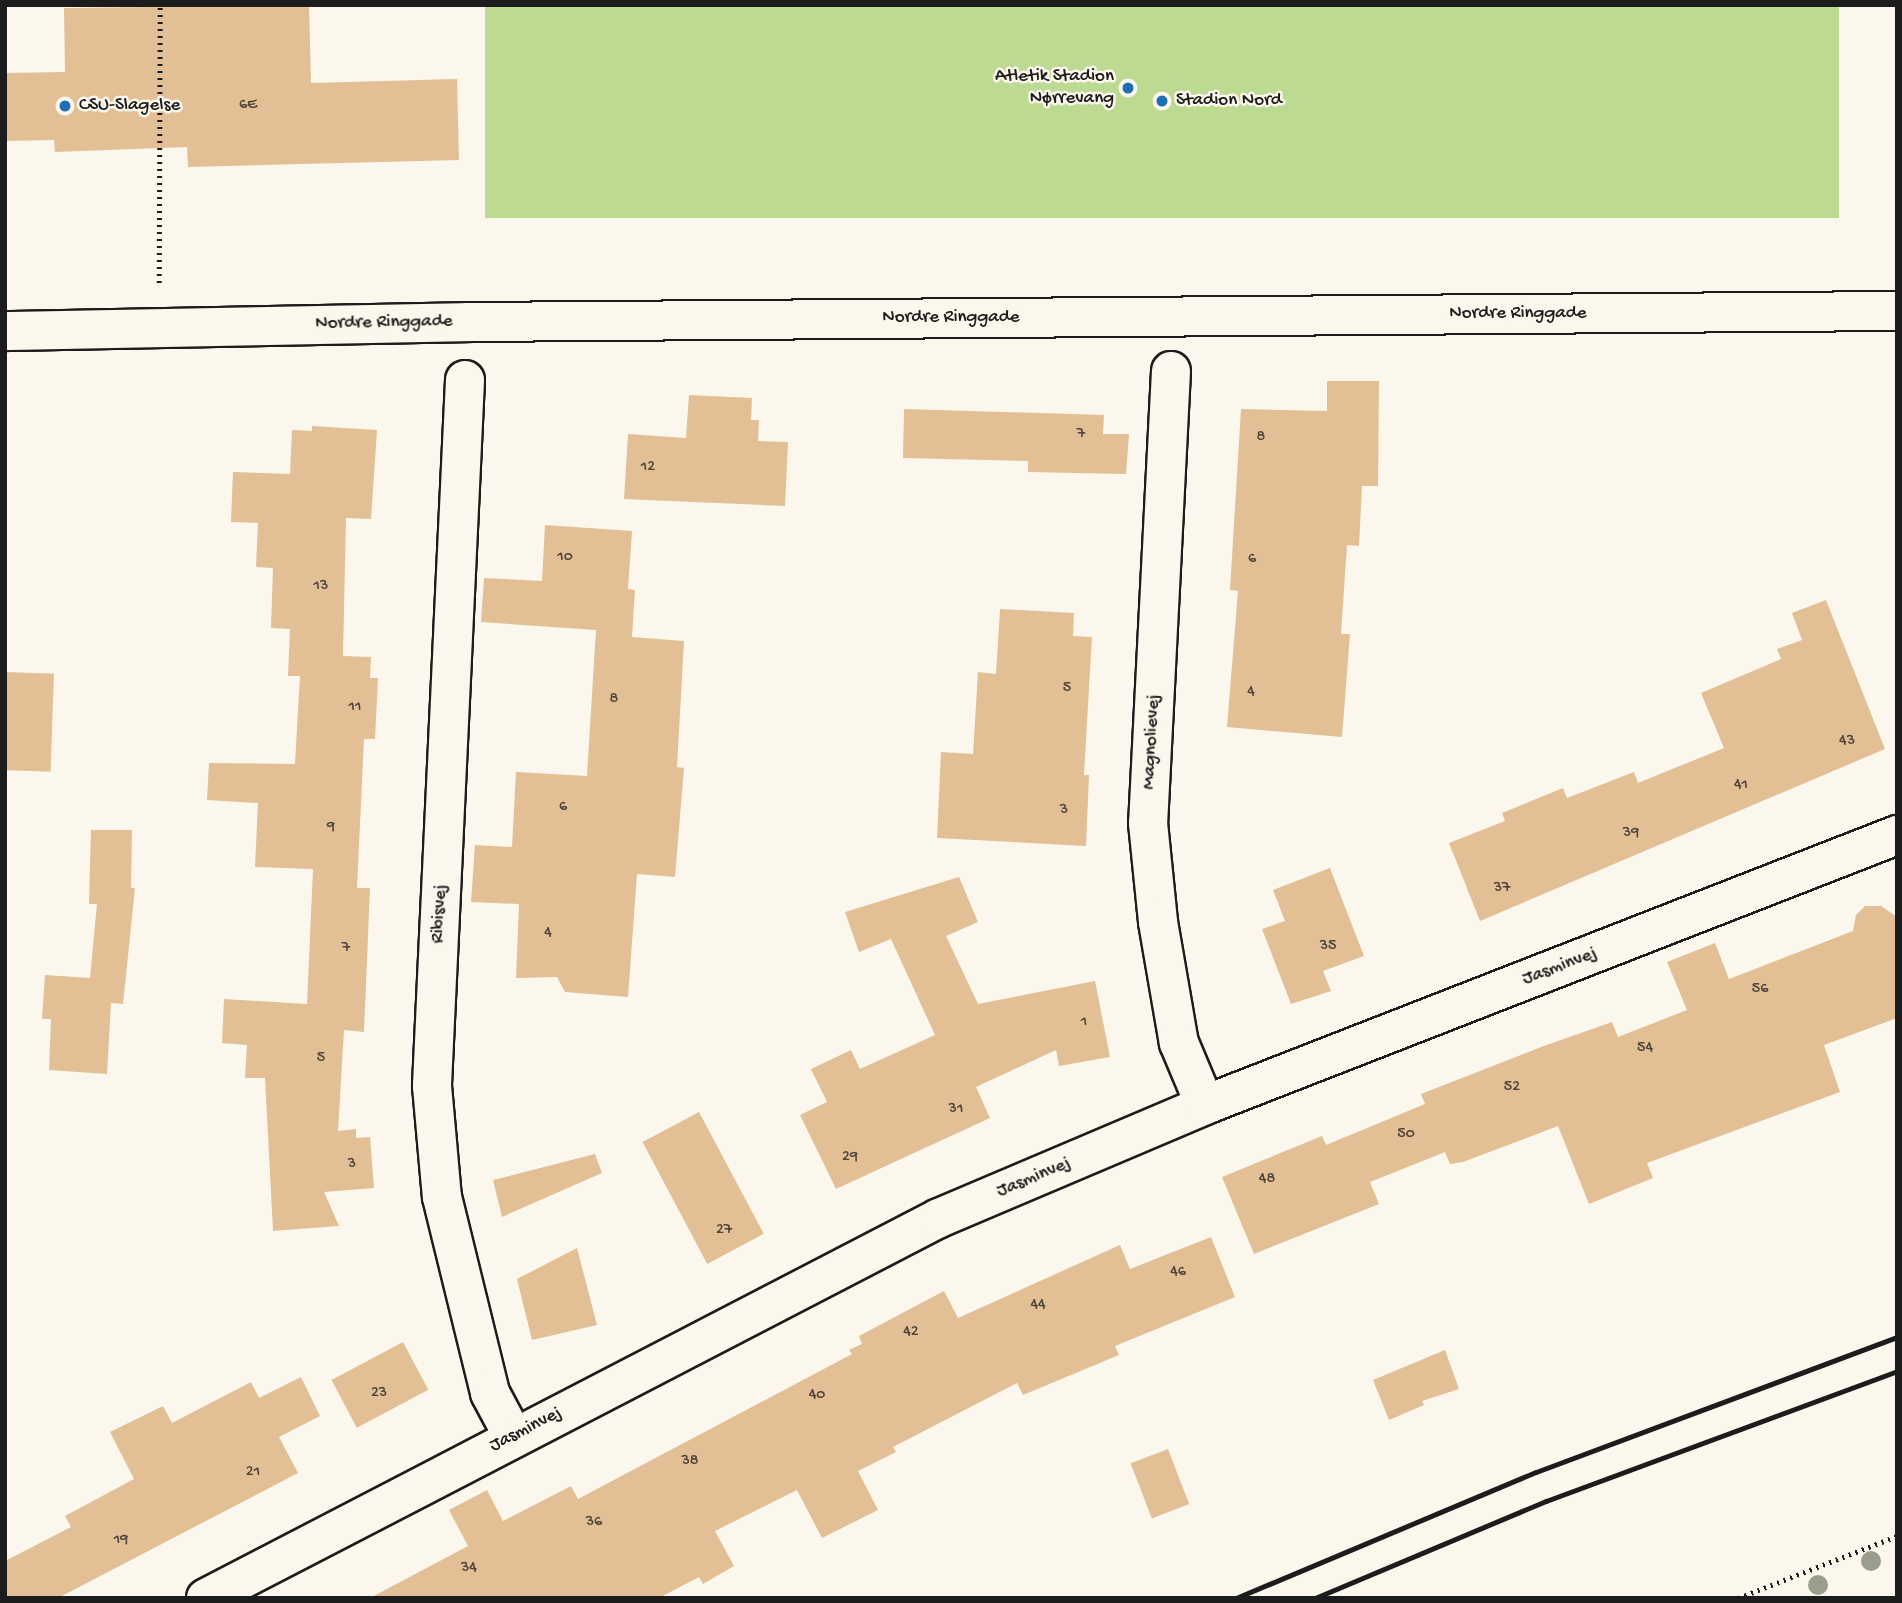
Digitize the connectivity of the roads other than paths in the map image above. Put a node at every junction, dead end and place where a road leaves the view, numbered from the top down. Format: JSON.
{"nodes":[{"id":1,"x":1897,"y":312,"type":"edge"},
{"id":2,"x":5,"y":331,"type":"edge"},
{"id":3,"x":1171,"y":371,"type":"dead end"},
{"id":4,"x":465,"y":380,"type":"dead end"},
{"id":5,"x":1897,"y":835,"type":"edge"},
{"id":6,"x":1205,"y":1105,"type":"junction"},
{"id":7,"x":513,"y":1436,"type":"junction"},
{"id":8,"x":206,"y":1598,"type":"edge"}],
"edges":[{"from":1,"to":2,"type":"street","name":"Nordre Ringgade"},
{"from":3,"to":6,"type":"street","name":"Magnolievej"},
{"from":4,"to":7,"type":"street","name":"Ribisvej"},
{"from":5,"to":6,"type":"street","name":"Jasminvej"},
{"from":6,"to":7,"type":"street","name":"Jasminvej"},
{"from":7,"to":8,"type":"street","name":"Jasminvej"}]}
